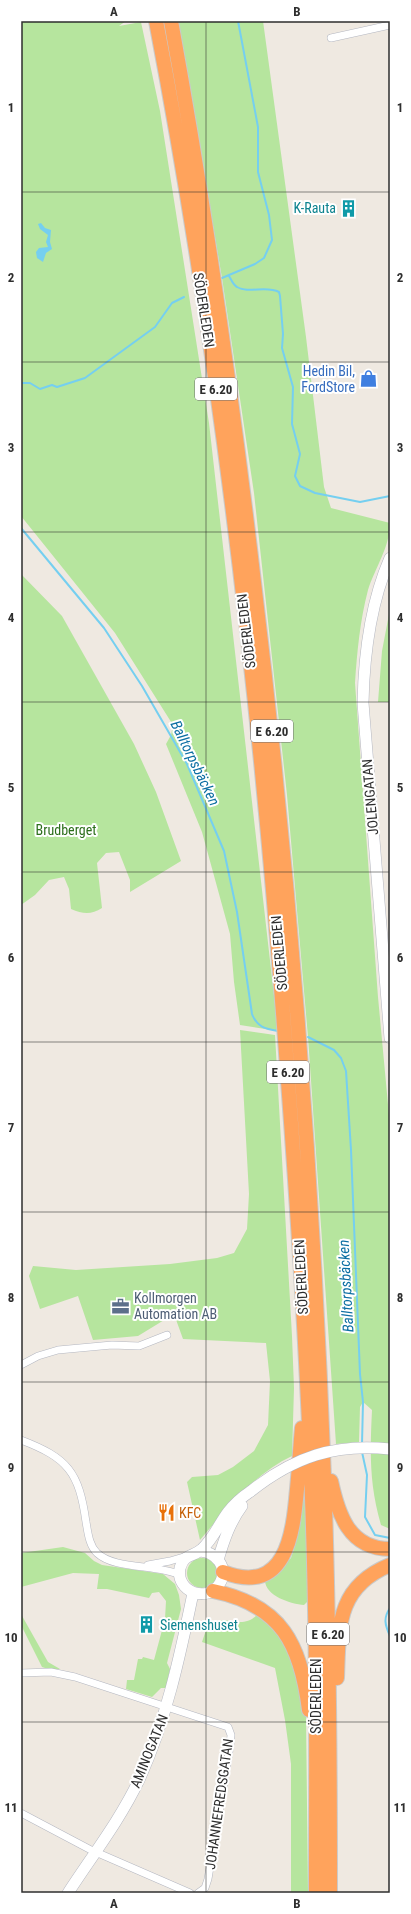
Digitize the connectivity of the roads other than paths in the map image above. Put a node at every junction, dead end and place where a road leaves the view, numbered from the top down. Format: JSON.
{"nodes":[{"id":1,"x":156,"y":21,"type":"edge"},
{"id":2,"x":170,"y":21,"type":"edge"},
{"id":3,"x":390,"y":24,"type":"edge"},
{"id":4,"x":331,"y":38,"type":"dead end"},
{"id":5,"x":390,"y":558,"type":"edge"},
{"id":6,"x":390,"y":1038,"type":"edge"},
{"id":7,"x":167,"y":1335,"type":"dead end"},
{"id":8,"x":21,"y":1365,"type":"edge"},
{"id":9,"x":306,"y":1379,"type":"junction"},
{"id":10,"x":21,"y":1440,"type":"edge"},
{"id":11,"x":323,"y":1441,"type":"junction"},
{"id":12,"x":390,"y":1449,"type":"edge"},
{"id":13,"x":251,"y":1491,"type":"junction"},
{"id":14,"x":390,"y":1549,"type":"edge"},
{"id":15,"x":200,"y":1551,"type":"junction"},
{"id":16,"x":188,"y":1556,"type":"junction"},
{"id":17,"x":390,"y":1565,"type":"edge"},
{"id":18,"x":142,"y":1566,"type":"junction"},
{"id":19,"x":221,"y":1566,"type":"junction"},
{"id":20,"x":180,"y":1575,"type":"junction"},
{"id":21,"x":213,"y":1591,"type":"junction"},
{"id":22,"x":194,"y":1593,"type":"junction"},
{"id":23,"x":21,"y":1673,"type":"edge"},
{"id":24,"x":166,"y":1707,"type":"junction"},
{"id":25,"x":316,"y":1768,"type":"junction"},
{"id":26,"x":330,"y":1792,"type":"junction"},
{"id":27,"x":21,"y":1813,"type":"edge"},
{"id":28,"x":96,"y":1851,"type":"junction"},
{"id":29,"x":68,"y":1893,"type":"edge"},
{"id":30,"x":190,"y":1893,"type":"edge"},
{"id":31,"x":198,"y":1893,"type":"edge"},
{"id":32,"x":316,"y":1893,"type":"edge"},
{"id":33,"x":330,"y":1893,"type":"edge"}],
"edges":[{"from":1,"to":9,"type":"highway","name":"SÖDERLEDEN","number":"E 6.20"},
{"from":2,"to":11,"type":"highway","name":"SÖDERLEDEN","number":"E 6.20"},
{"from":3,"to":4,"type":"street"},
{"from":5,"to":6,"type":"street","name":"JOLENGATAN"},
{"from":7,"to":8,"type":"street"},
{"from":9,"to":19,"type":"highway"},
{"from":9,"to":25,"type":"highway","name":"SÖDERLEDEN","number":"E 6.20"},
{"from":10,"to":18,"type":"street"},
{"from":11,"to":14,"type":"highway"},
{"from":11,"to":26,"type":"highway","name":"SÖDERLEDEN","number":"E 6.20"},
{"from":12,"to":13,"type":"street","bridge":true},
{"from":13,"to":15,"type":"street"},
{"from":13,"to":19,"type":"street"},
{"from":15,"to":16,"type":"street"},
{"from":15,"to":19,"type":"street"},
{"from":16,"to":18,"type":"street"},
{"from":16,"to":20,"type":"street"},
{"from":17,"to":26,"type":"highway"},
{"from":18,"to":20,"type":"street"},
{"from":19,"to":21,"type":"street"},
{"from":20,"to":22,"type":"street"},
{"from":21,"to":22,"type":"street"},
{"from":21,"to":25,"type":"highway"},
{"from":22,"to":24,"type":"street","name":"AMINOGATAN"},
{"from":23,"to":24,"type":"street"},
{"from":24,"to":28,"type":"street","name":"AMINOGATAN"},
{"from":24,"to":31,"type":"street","name":"JOHANNEFREDSGATAN"},
{"from":25,"to":32,"type":"highway","name":"SÖDERLEDEN","number":"E 6.20"},
{"from":26,"to":33,"type":"highway","name":"SÖDERLEDEN","number":"E 6.20"},
{"from":27,"to":28,"type":"street"},
{"from":28,"to":29,"type":"street","name":"AMINOGATAN"},
{"from":28,"to":30,"type":"street"}]}
